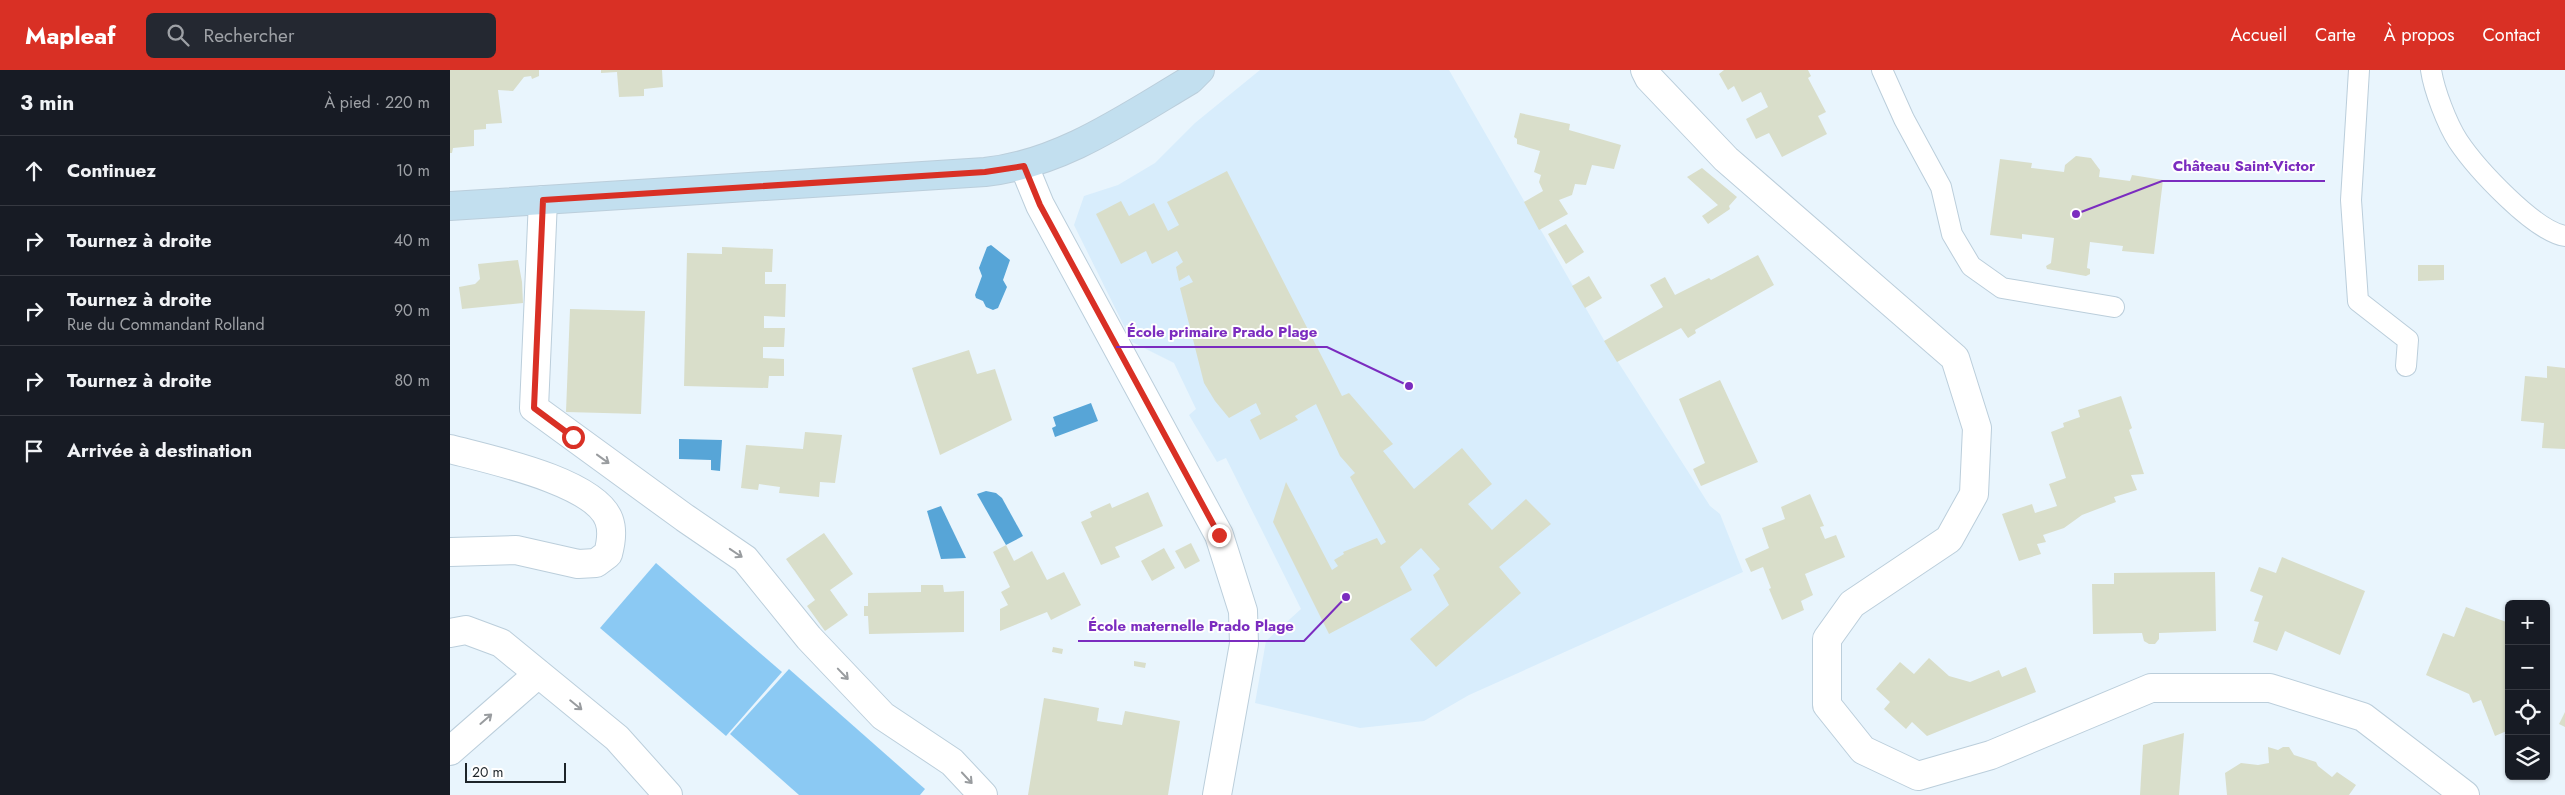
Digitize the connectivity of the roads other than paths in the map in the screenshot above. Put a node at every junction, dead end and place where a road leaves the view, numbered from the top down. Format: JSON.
{"nodes":[{"id":1,"x":1200,"y":70,"type":"edge"},
{"id":2,"x":1645,"y":70,"type":"edge"},
{"id":3,"x":1882,"y":70,"type":"edge"},
{"id":4,"x":2359,"y":70,"type":"edge"},
{"id":5,"x":2431,"y":70,"type":"edge"},
{"id":6,"x":1024,"y":166,"type":"junction"},
{"id":7,"x":543,"y":200,"type":"junction"},
{"id":8,"x":450,"y":206,"type":"edge"},
{"id":9,"x":2565,"y":236,"type":"edge"},
{"id":10,"x":2114,"y":308,"type":"dead end"},
{"id":11,"x":2406,"y":366,"type":"dead end"},
{"id":12,"x":450,"y":449,"type":"edge"},
{"id":13,"x":450,"y":552,"type":"edge"},
{"id":14,"x":450,"y":633,"type":"edge"},
{"id":15,"x":538,"y":674,"type":"junction"},
{"id":16,"x":450,"y":751,"type":"edge"},
{"id":17,"x":668,"y":795,"type":"edge"},
{"id":18,"x":983,"y":795,"type":"edge"},
{"id":19,"x":1217,"y":795,"type":"edge"},
{"id":20,"x":2465,"y":795,"type":"edge"}],
"edges":[{"from":1,"to":6,"type":"street"},
{"from":2,"to":20,"type":"street"},
{"from":3,"to":10,"type":"lane"},
{"from":4,"to":11,"type":"lane"},
{"from":5,"to":9,"type":"lane"},
{"from":6,"to":7,"type":"street"},
{"from":6,"to":19,"type":"street"},
{"from":7,"to":8,"type":"street"},
{"from":7,"to":18,"type":"street","one_way":true},
{"from":12,"to":13,"type":"street"},
{"from":14,"to":15,"type":"street"},
{"from":16,"to":15,"type":"street","one_way":true},
{"from":15,"to":17,"type":"street","one_way":true}]}
